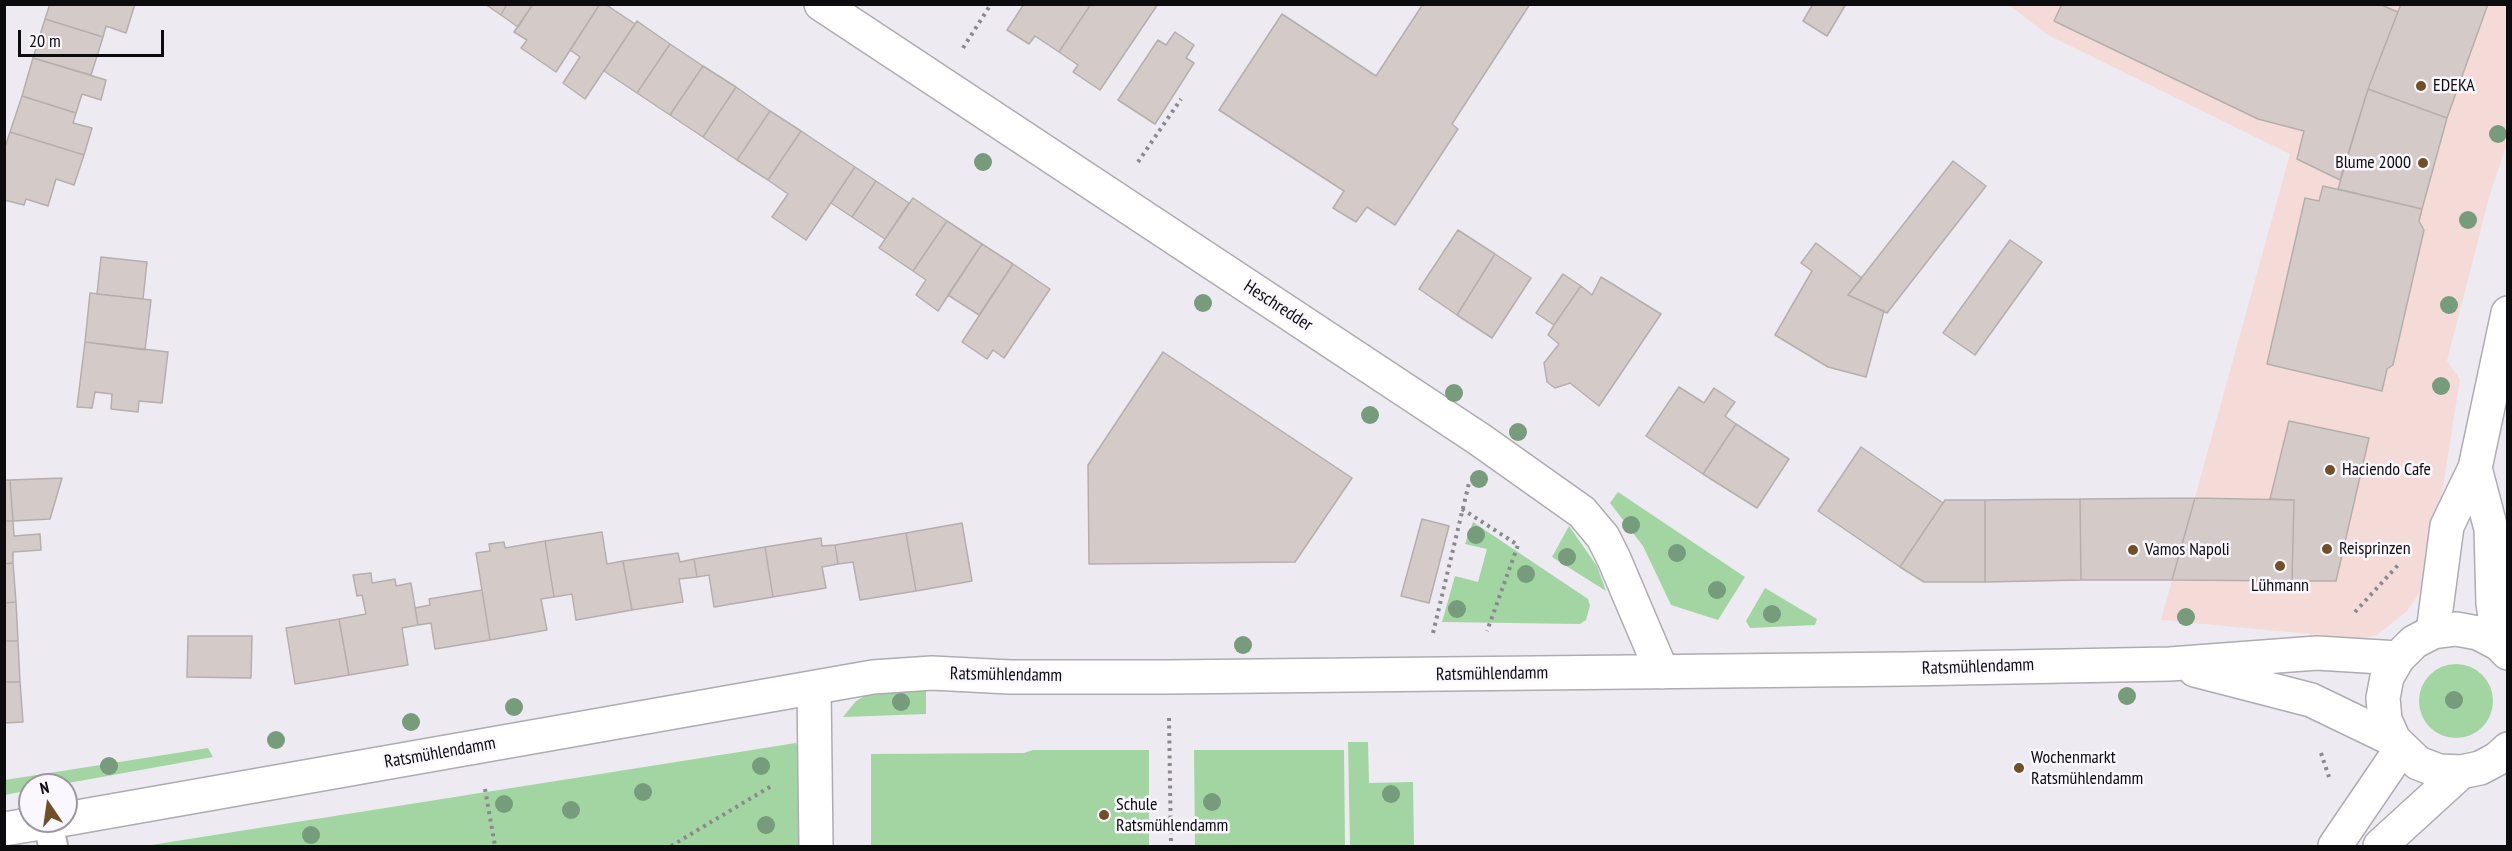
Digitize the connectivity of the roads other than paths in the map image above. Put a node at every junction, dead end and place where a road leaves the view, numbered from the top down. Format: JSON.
{"nodes":[{"id":1,"x":821,"y":4,"type":"edge"},
{"id":2,"x":2508,"y":313,"type":"edge"},
{"id":3,"x":2475,"y":468,"type":"junction"},
{"id":4,"x":2433,"y":632,"type":"junction"},
{"id":5,"x":2503,"y":648,"type":"edge"},
{"id":6,"x":2398,"y":658,"type":"junction"},
{"id":7,"x":2170,"y":664,"type":"junction"},
{"id":8,"x":1662,"y":672,"type":"junction"},
{"id":9,"x":814,"y":688,"type":"junction"},
{"id":10,"x":2398,"y":744,"type":"junction"},
{"id":11,"x":2508,"y":749,"type":"edge"},
{"id":12,"x":2461,"y":772,"type":"junction"},
{"id":13,"x":78,"y":823,"type":"edge"},
{"id":14,"x":816,"y":846,"type":"edge"},
{"id":15,"x":2335,"y":846,"type":"edge"},
{"id":16,"x":2380,"y":846,"type":"edge"}],
"edges":[{"from":1,"to":8,"type":"street","name":"Heschredder"},
{"from":2,"to":3,"type":"street"},
{"from":3,"to":4,"type":"street"},
{"from":3,"to":5,"type":"street"},
{"from":4,"to":5,"type":"street"},
{"from":4,"to":6,"type":"street"},
{"from":6,"to":7,"type":"street","name":"Ratsmühlendamm"},
{"from":6,"to":10,"type":"street"},
{"from":7,"to":8,"type":"street","name":"Ratsmühlendamm"},
{"from":7,"to":10,"type":"street","name":"Ratsmühlendamm"},
{"from":8,"to":9,"type":"street","name":"Ratsmühlendamm"},
{"from":9,"to":13,"type":"street","name":"Ratsmühlendamm"},
{"from":9,"to":14,"type":"street"},
{"from":10,"to":12,"type":"street","name":"Ratsmühlendamm"},
{"from":10,"to":15,"type":"street"},
{"from":11,"to":12,"type":"street","name":"Ratsmühlendamm"},
{"from":12,"to":16,"type":"street"}]}
